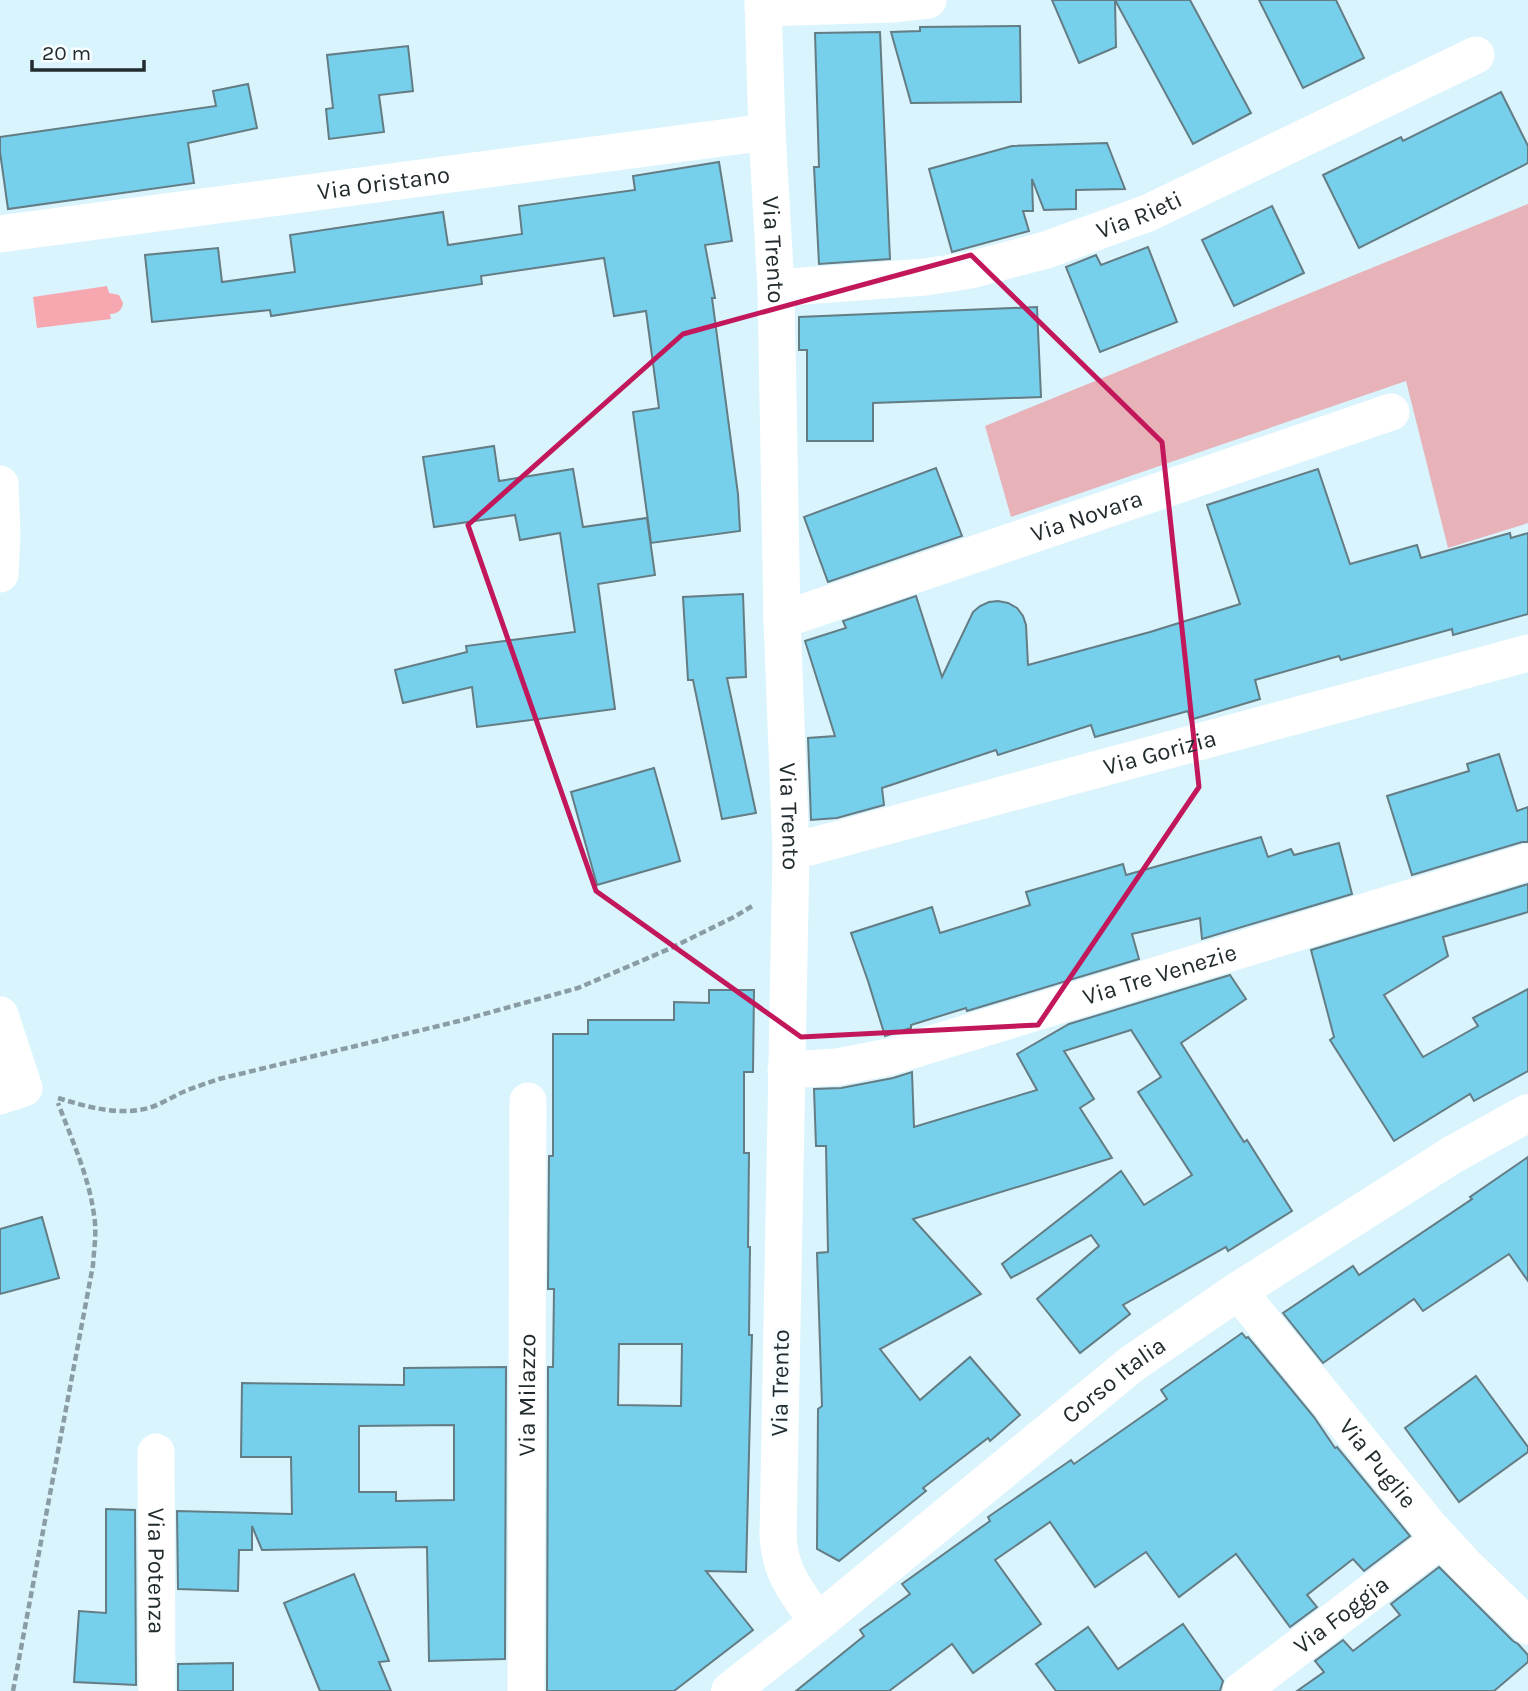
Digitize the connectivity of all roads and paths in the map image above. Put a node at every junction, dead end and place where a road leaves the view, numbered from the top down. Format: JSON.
{"nodes":[{"id":1,"x":928,"y":0,"type":"edge"},
{"id":2,"x":763,"y":4,"type":"edge"},
{"id":3,"x":1476,"y":55,"type":"dead end"},
{"id":4,"x":767,"y":132,"type":"junction"},
{"id":5,"x":0,"y":234,"type":"edge"},
{"id":6,"x":776,"y":288,"type":"junction"},
{"id":7,"x":1391,"y":412,"type":"dead end"},
{"id":8,"x":0,"y":484,"type":"edge"},
{"id":9,"x":0,"y":574,"type":"edge"},
{"id":10,"x":782,"y":620,"type":"junction"},
{"id":11,"x":1528,"y":653,"type":"edge"},
{"id":12,"x":1528,"y":862,"type":"edge"},
{"id":13,"x":790,"y":868,"type":"junction"},
{"id":14,"x":0,"y":1015,"type":"edge"},
{"id":15,"x":786,"y":1070,"type":"junction"},
{"id":16,"x":12,"y":1092,"type":"edge"},
{"id":17,"x":528,"y":1101,"type":"dead end"},
{"id":18,"x":1528,"y":1113,"type":"edge"},
{"id":19,"x":1238,"y":1291,"type":"junction"},
{"id":20,"x":156,"y":1452,"type":"dead end"},
{"id":21,"x":1441,"y":1539,"type":"junction"},
{"id":22,"x":818,"y":1622,"type":"junction"},
{"id":23,"x":1528,"y":1626,"type":"edge"},
{"id":24,"x":13,"y":1691,"type":"edge"},
{"id":25,"x":157,"y":1691,"type":"edge"},
{"id":26,"x":526,"y":1691,"type":"edge"},
{"id":27,"x":730,"y":1691,"type":"edge"},
{"id":28,"x":1241,"y":1691,"type":"edge"}],
"edges":[{"from":1,"to":2,"type":"street"},
{"from":2,"to":4,"type":"street","name":"Via Trento"},
{"from":3,"to":6,"type":"street","name":"Via Rieti"},
{"from":4,"to":5,"type":"street","name":"Via Oristano"},
{"from":4,"to":6,"type":"street","name":"Via Trento"},
{"from":6,"to":10,"type":"street","name":"Via Trento"},
{"from":7,"to":10,"type":"street","name":"Via Novara"},
{"from":8,"to":9,"type":"street"},
{"from":10,"to":13,"type":"street","name":"Via Trento"},
{"from":11,"to":13,"type":"street","name":"Via Gorizia"},
{"from":12,"to":15,"type":"street","name":"Via Tre Venezie"},
{"from":13,"to":15,"type":"street","name":"Via Trento"},
{"from":13,"to":24,"type":"path"},
{"from":14,"to":16,"type":"street"},
{"from":15,"to":22,"type":"street","name":"Via Trento"},
{"from":17,"to":26,"type":"street","name":"Via Milazzo"},
{"from":18,"to":19,"type":"street","name":"Corso Italia"},
{"from":19,"to":21,"type":"street","name":"Via Puglie"},
{"from":19,"to":22,"type":"street","name":"Corso Italia"},
{"from":20,"to":25,"type":"street","name":"Via Potenza"},
{"from":21,"to":23,"type":"street","name":"Via Puglie"},
{"from":21,"to":28,"type":"street","name":"Via Foggia"},
{"from":22,"to":27,"type":"street","name":"Corso Italia"}]}
